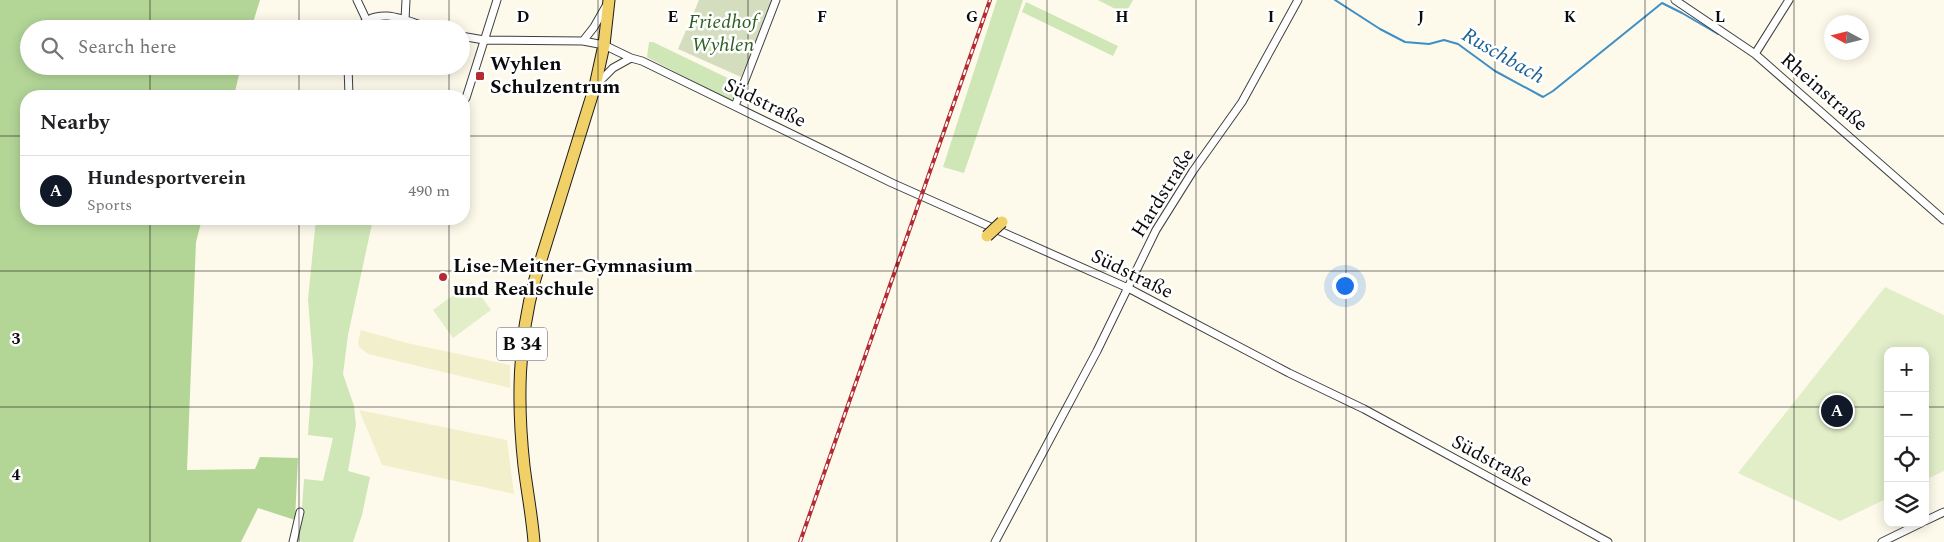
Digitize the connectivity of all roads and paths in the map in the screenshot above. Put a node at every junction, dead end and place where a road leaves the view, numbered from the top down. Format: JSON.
{"nodes":[{"id":1,"x":357,"y":0,"type":"edge"},
{"id":2,"x":406,"y":0,"type":"edge"},
{"id":3,"x":498,"y":0,"type":"edge"},
{"id":4,"x":609,"y":0,"type":"edge"},
{"id":5,"x":776,"y":0,"type":"edge"},
{"id":6,"x":1298,"y":0,"type":"edge"},
{"id":7,"x":1675,"y":0,"type":"edge"},
{"id":8,"x":1789,"y":0,"type":"edge"},
{"id":9,"x":366,"y":19,"type":"joint"},
{"id":10,"x":405,"y":20,"type":"joint"},
{"id":11,"x":470,"y":38,"type":"edge"},
{"id":12,"x":484,"y":40,"type":"junction"},
{"id":13,"x":582,"y":41,"type":"junction"},
{"id":14,"x":604,"y":45,"type":"junction"},
{"id":15,"x":1755,"y":54,"type":"junction"},
{"id":16,"x":631,"y":58,"type":"junction"},
{"id":17,"x":348,"y":75,"type":"edge"},
{"id":18,"x":595,"y":86,"type":"junction"},
{"id":19,"x":348,"y":90,"type":"edge"},
{"id":20,"x":469,"y":90,"type":"edge"},
{"id":21,"x":735,"y":106,"type":"junction"},
{"id":22,"x":1944,"y":220,"type":"edge"},
{"id":23,"x":1002,"y":222,"type":"dead end"},
{"id":24,"x":987,"y":236,"type":"dead end"},
{"id":25,"x":1128,"y":288,"type":"junction"},
{"id":26,"x":300,"y":512,"type":"dead end"},
{"id":27,"x":1944,"y":512,"type":"edge"},
{"id":28,"x":1929,"y":519,"type":"edge"},
{"id":29,"x":1913,"y":527,"type":"edge"},
{"id":30,"x":293,"y":542,"type":"edge"},
{"id":31,"x":534,"y":542,"type":"edge"},
{"id":32,"x":995,"y":542,"type":"edge"},
{"id":33,"x":1608,"y":542,"type":"edge"},
{"id":34,"x":1882,"y":542,"type":"edge"}],
"edges":[{"from":1,"to":9,"type":"street"},
{"from":2,"to":10,"type":"street"},
{"from":3,"to":12,"type":"street"},
{"from":4,"to":13,"type":"street"},
{"from":4,"to":14,"type":"main road","number":"B 34"},
{"from":5,"to":21,"type":"street"},
{"from":6,"to":25,"type":"street","name":"Hardstraße"},
{"from":7,"to":15,"type":"street","name":"Rheinstraße"},
{"from":8,"to":15,"type":"street"},
{"from":9,"to":10,"type":"street"},
{"from":11,"to":12,"type":"street","name":"Südstraße"},
{"from":12,"to":13,"type":"street","name":"Südstraße"},
{"from":12,"to":20,"type":"street"},
{"from":13,"to":14,"type":"street","name":"Südstraße"},
{"from":14,"to":16,"type":"street","name":"Südstraße"},
{"from":14,"to":18,"type":"main road","number":"B 34"},
{"from":15,"to":22,"type":"street","name":"Rheinstraße"},
{"from":16,"to":18,"type":"street"},
{"from":16,"to":21,"type":"street","name":"Südstraße"},
{"from":17,"to":19,"type":"street"},
{"from":18,"to":31,"type":"main road","number":"B 34"},
{"from":21,"to":25,"type":"street","name":"Südstraße"},
{"from":23,"to":24,"type":"main road","bridge":true},
{"from":25,"to":32,"type":"street","name":"Hardstraße"},
{"from":25,"to":33,"type":"street","name":"Südstraße"},
{"from":26,"to":30,"type":"street"},
{"from":27,"to":28,"type":"street"},
{"from":29,"to":34,"type":"street"}]}
